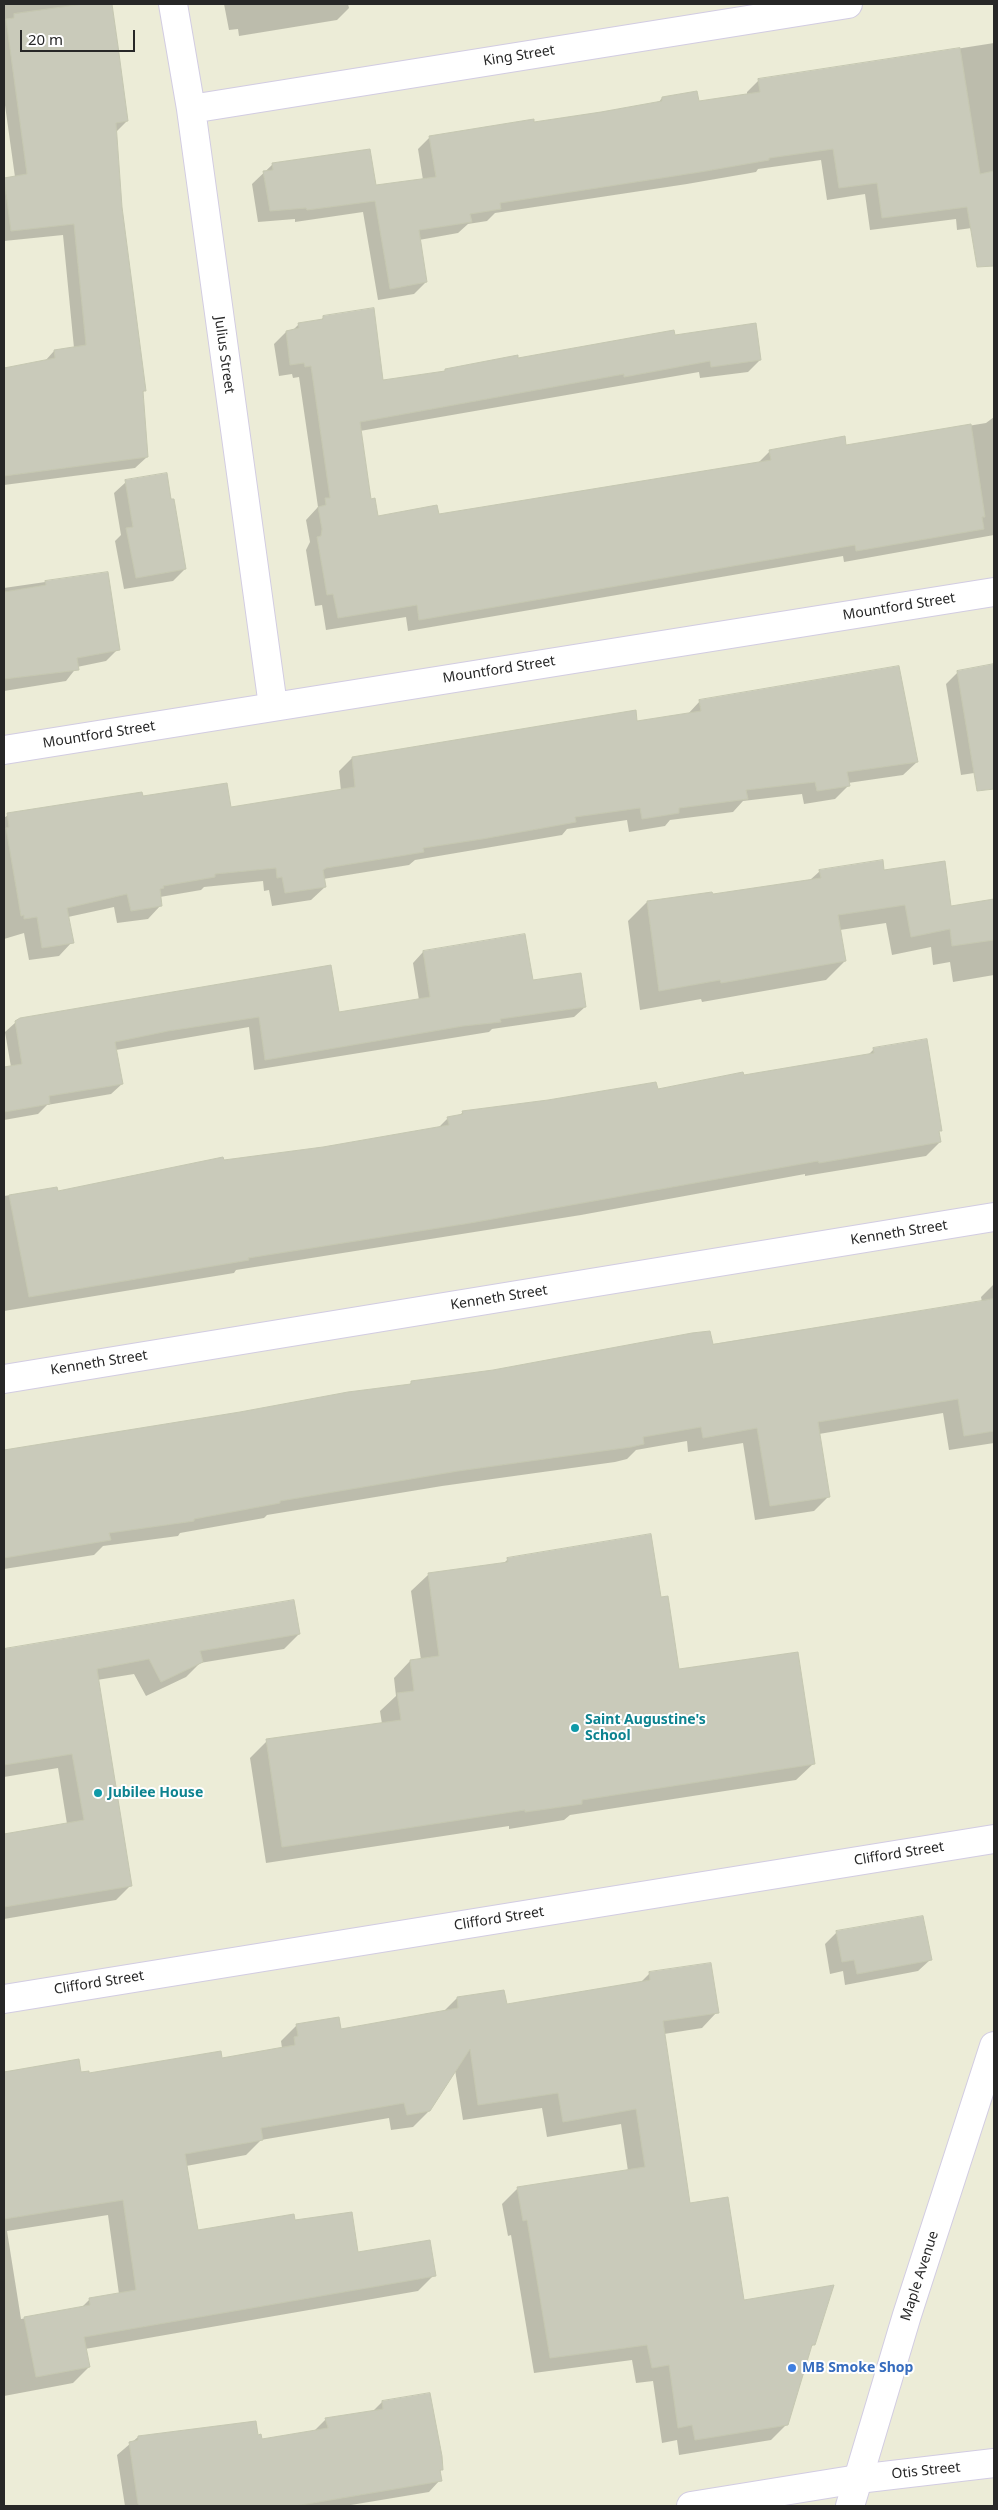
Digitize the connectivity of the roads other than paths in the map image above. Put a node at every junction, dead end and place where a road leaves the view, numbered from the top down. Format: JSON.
{"nodes":[{"id":1,"x":173,"y":4,"type":"edge"},
{"id":2,"x":848,"y":4,"type":"edge"},
{"id":3,"x":191,"y":109,"type":"junction"},
{"id":4,"x":994,"y":592,"type":"edge"},
{"id":5,"x":272,"y":706,"type":"junction"},
{"id":6,"x":4,"y":750,"type":"edge"},
{"id":7,"x":994,"y":1217,"type":"edge"},
{"id":8,"x":4,"y":1379,"type":"edge"},
{"id":9,"x":994,"y":1839,"type":"edge"},
{"id":10,"x":4,"y":1999,"type":"edge"},
{"id":11,"x":994,"y":2046,"type":"edge"},
{"id":12,"x":994,"y":2463,"type":"edge"},
{"id":13,"x":858,"y":2478,"type":"junction"},
{"id":14,"x":691,"y":2506,"type":"edge"},
{"id":15,"x":850,"y":2506,"type":"edge"}],
"edges":[{"from":1,"to":3,"type":"street","name":"Julius Street"},
{"from":2,"to":3,"type":"street","name":"King Street"},
{"from":3,"to":5,"type":"street","name":"Julius Street"},
{"from":4,"to":5,"type":"street","name":"Mountford Street"},
{"from":5,"to":6,"type":"street","name":"Mountford Street"},
{"from":7,"to":8,"type":"street","name":"Kenneth Street"},
{"from":9,"to":10,"type":"street","name":"Clifford Street"},
{"from":11,"to":13,"type":"street","name":"Maple Avenue"},
{"from":12,"to":13,"type":"street","name":"Otis Street"},
{"from":13,"to":14,"type":"street","name":"Otis Street"},
{"from":13,"to":15,"type":"street","name":"Maple Avenue"}]}
